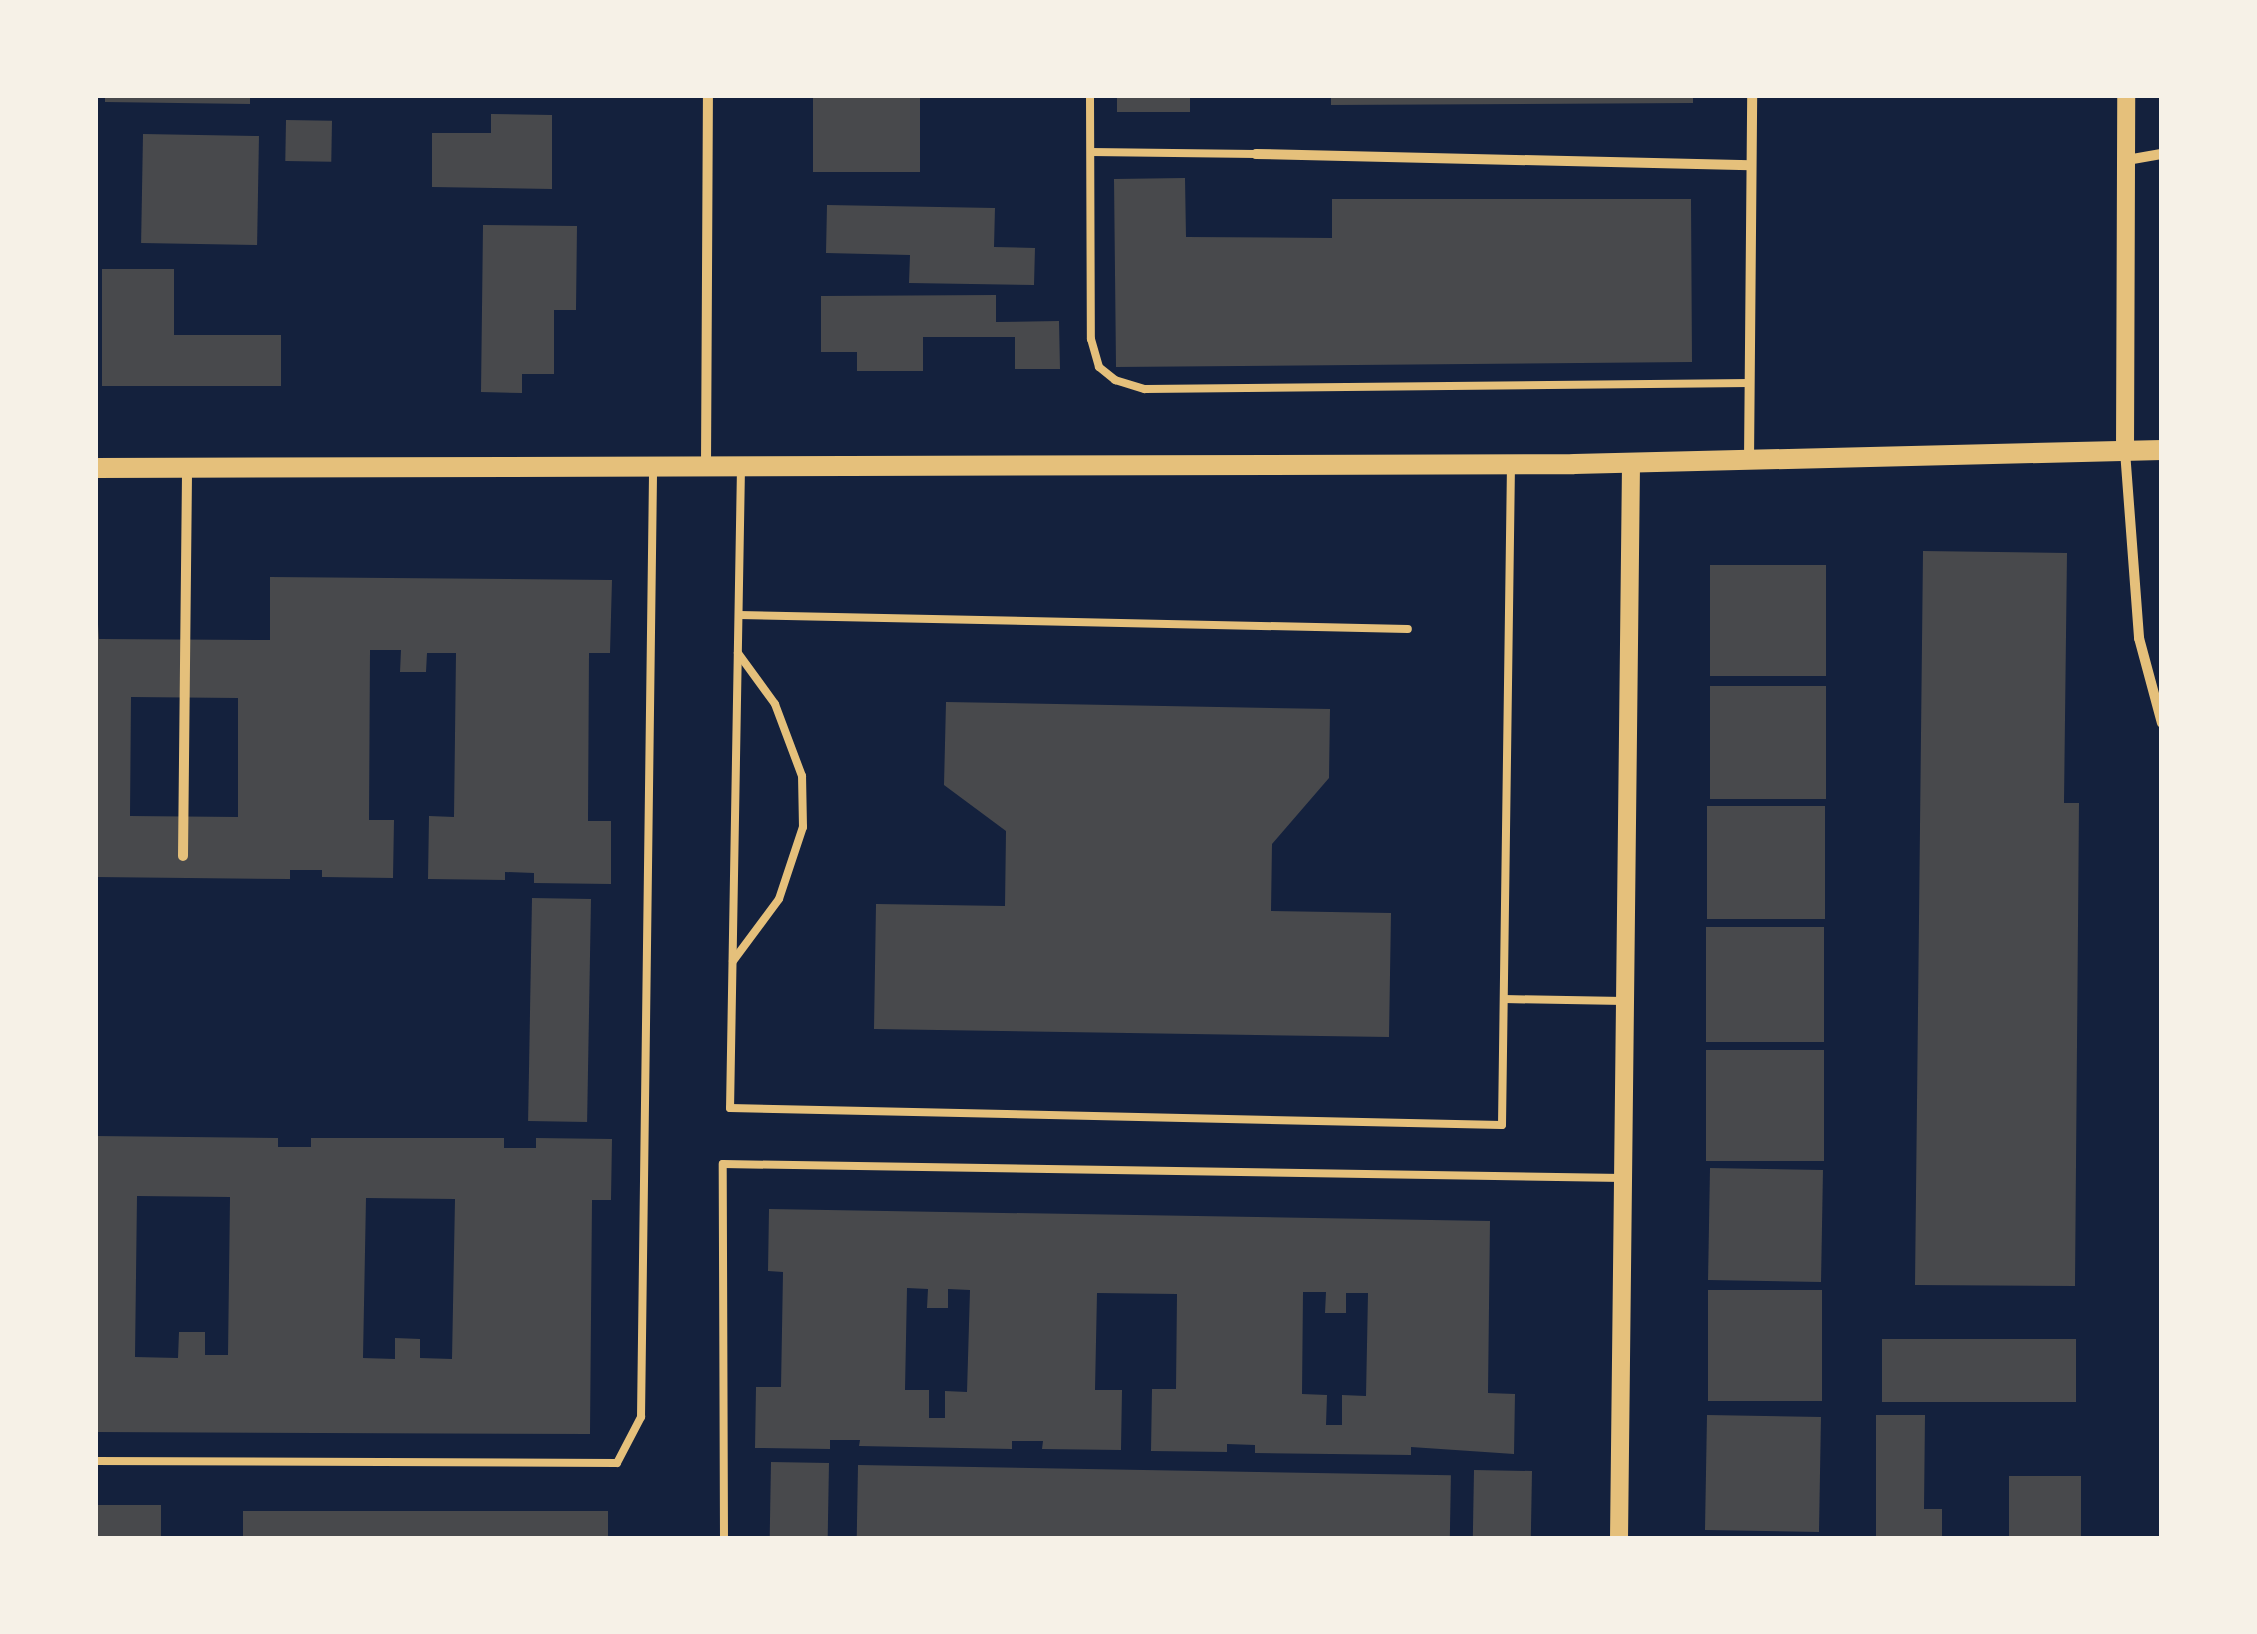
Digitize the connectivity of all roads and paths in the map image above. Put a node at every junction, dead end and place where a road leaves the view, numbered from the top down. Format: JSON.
{"nodes":[{"id":1,"x":708,"y":95,"type":"edge"},
{"id":2,"x":1090,"y":95,"type":"edge"},
{"id":3,"x":1752,"y":95,"type":"edge"},
{"id":4,"x":2126,"y":95,"type":"edge"},
{"id":5,"x":1090,"y":152,"type":"junction"},
{"id":6,"x":1256,"y":154,"type":"joint"},
{"id":7,"x":2162,"y":154,"type":"edge"},
{"id":8,"x":2126,"y":160,"type":"junction"},
{"id":9,"x":1751,"y":165,"type":"junction"},
{"id":10,"x":1750,"y":383,"type":"junction"},
{"id":11,"x":2125,"y":450,"type":"junction"},
{"id":12,"x":2162,"y":450,"type":"edge"},
{"id":13,"x":1750,"y":462,"type":"junction"},
{"id":14,"x":1512,"y":463,"type":"junction"},
{"id":15,"x":1632,"y":463,"type":"junction"},
{"id":16,"x":706,"y":465,"type":"junction"},
{"id":17,"x":742,"y":465,"type":"junction"},
{"id":18,"x":653,"y":466,"type":"junction"},
{"id":19,"x":95,"y":468,"type":"edge"},
{"id":20,"x":187,"y":470,"type":"junction"},
{"id":21,"x":739,"y":614,"type":"junction"},
{"id":22,"x":1408,"y":629,"type":"dead end"},
{"id":23,"x":738,"y":653,"type":"junction"},
{"id":24,"x":2162,"y":723,"type":"edge"},
{"id":25,"x":182,"y":856,"type":"dead end"},
{"id":26,"x":733,"y":961,"type":"junction"},
{"id":27,"x":1504,"y":999,"type":"junction"},
{"id":28,"x":1624,"y":1002,"type":"junction"},
{"id":29,"x":1623,"y":1178,"type":"junction"},
{"id":30,"x":95,"y":1461,"type":"edge"},
{"id":31,"x":724,"y":1539,"type":"edge"},
{"id":32,"x":1619,"y":1539,"type":"edge"}],
"edges":[{"from":1,"to":16,"type":"street"},
{"from":2,"to":5,"type":"lane"},
{"from":3,"to":9,"type":"street"},
{"from":4,"to":8,"type":"street"},
{"from":5,"to":6,"type":"lane"},
{"from":5,"to":10,"type":"lane"},
{"from":6,"to":9,"type":"street"},
{"from":7,"to":8,"type":"street"},
{"from":8,"to":11,"type":"street"},
{"from":9,"to":10,"type":"street"},
{"from":10,"to":13,"type":"street"},
{"from":11,"to":12,"type":"main road"},
{"from":11,"to":13,"type":"main road"},
{"from":11,"to":24,"type":"street"},
{"from":13,"to":15,"type":"main road"},
{"from":14,"to":15,"type":"main road"},
{"from":14,"to":17,"type":"main road"},
{"from":14,"to":27,"type":"lane"},
{"from":15,"to":28,"type":"street"},
{"from":16,"to":17,"type":"main road"},
{"from":16,"to":18,"type":"main road"},
{"from":17,"to":21,"type":"lane"},
{"from":18,"to":20,"type":"main road"},
{"from":18,"to":30,"type":"lane"},
{"from":19,"to":20,"type":"main road"},
{"from":20,"to":25,"type":"street"},
{"from":21,"to":22,"type":"lane"},
{"from":21,"to":23,"type":"lane"},
{"from":23,"to":26,"type":"lane"},
{"from":23,"to":26,"type":"lane"},
{"from":26,"to":27,"type":"lane"},
{"from":27,"to":28,"type":"lane"},
{"from":28,"to":29,"type":"street"},
{"from":29,"to":31,"type":"lane"},
{"from":29,"to":32,"type":"street"}]}
